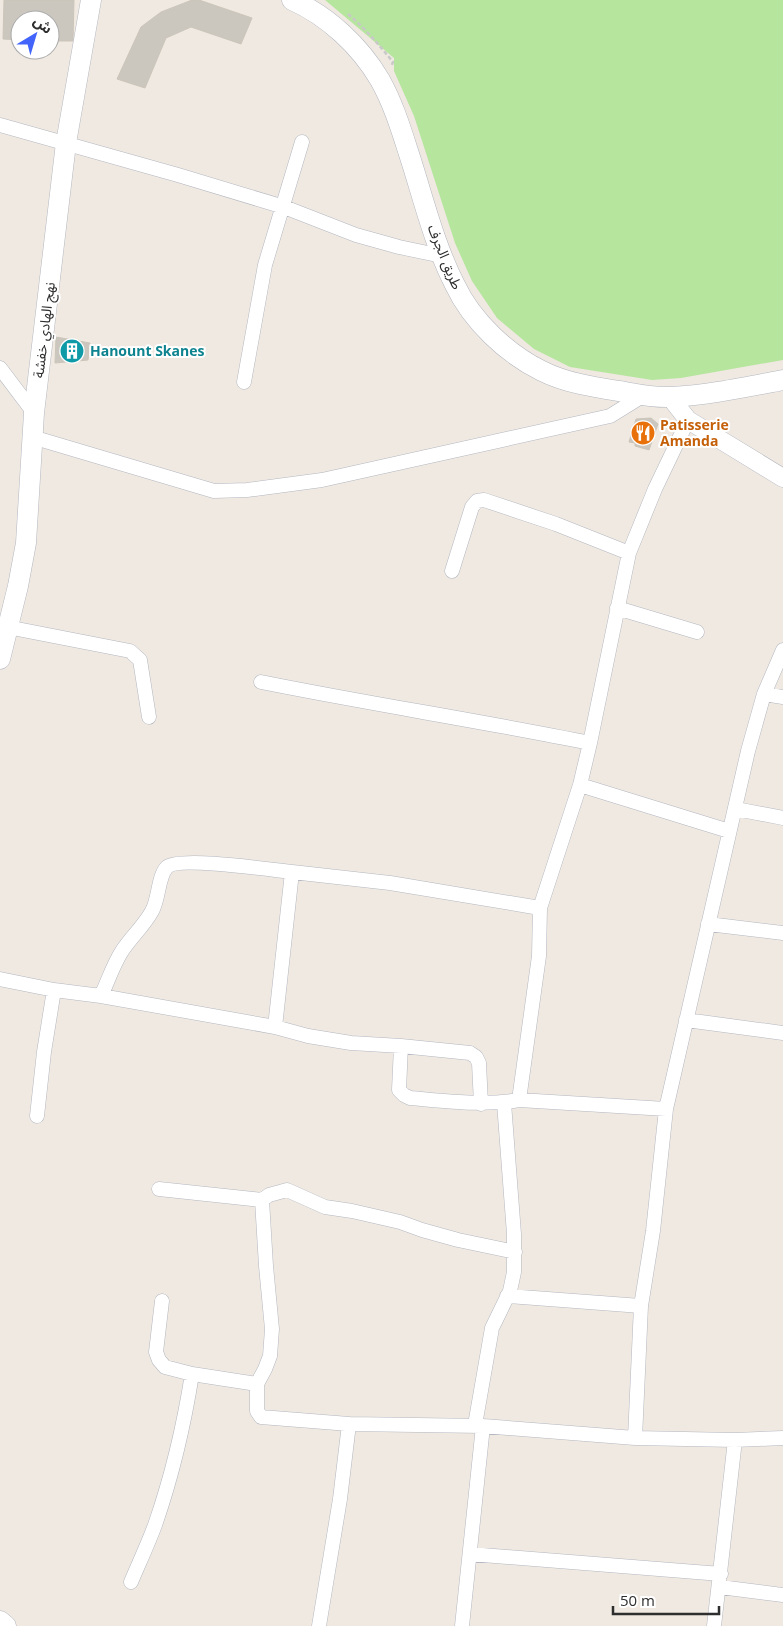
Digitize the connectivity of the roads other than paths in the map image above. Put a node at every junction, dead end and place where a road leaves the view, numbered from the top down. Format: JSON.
{"nodes":[{"id":1,"x":292,"y":0,"type":"edge"},
{"id":2,"x":92,"y":1,"type":"edge"},
{"id":3,"x":0,"y":125,"type":"edge"},
{"id":4,"x":302,"y":142,"type":"dead end"},
{"id":5,"x":66,"y":143,"type":"junction"},
{"id":6,"x":284,"y":207,"type":"junction"},
{"id":7,"x":442,"y":256,"type":"junction"},
{"id":8,"x":0,"y":368,"type":"edge"},
{"id":9,"x":783,"y":380,"type":"edge"},
{"id":10,"x":244,"y":382,"type":"dead end"},
{"id":11,"x":644,"y":395,"type":"junction"},
{"id":12,"x":670,"y":397,"type":"junction"},
{"id":13,"x":34,"y":413,"type":"junction"},
{"id":14,"x":688,"y":420,"type":"junction"},
{"id":15,"x":32,"y":437,"type":"junction"},
{"id":16,"x":783,"y":478,"type":"edge"},
{"id":17,"x":629,"y":553,"type":"junction"},
{"id":18,"x":452,"y":571,"type":"dead end"},
{"id":19,"x":617,"y":608,"type":"junction"},
{"id":20,"x":7,"y":627,"type":"junction"},
{"id":21,"x":697,"y":632,"type":"dead end"},
{"id":22,"x":783,"y":650,"type":"edge"},
{"id":23,"x":0,"y":659,"type":"edge"},
{"id":24,"x":261,"y":682,"type":"dead end"},
{"id":25,"x":764,"y":694,"type":"junction"},
{"id":26,"x":783,"y":697,"type":"edge"},
{"id":27,"x":149,"y":717,"type":"dead end"},
{"id":28,"x":590,"y":743,"type":"junction"},
{"id":29,"x":580,"y":785,"type":"junction"},
{"id":30,"x":736,"y":809,"type":"junction"},
{"id":31,"x":783,"y":818,"type":"edge"},
{"id":32,"x":729,"y":831,"type":"junction"},
{"id":33,"x":292,"y":872,"type":"junction"},
{"id":34,"x":540,"y":908,"type":"junction"},
{"id":35,"x":708,"y":924,"type":"junction"},
{"id":36,"x":783,"y":933,"type":"edge"},
{"id":37,"x":0,"y":979,"type":"edge"},
{"id":38,"x":54,"y":990,"type":"junction"},
{"id":39,"x":101,"y":996,"type":"junction"},
{"id":40,"x":686,"y":1020,"type":"junction"},
{"id":41,"x":274,"y":1027,"type":"junction"},
{"id":42,"x":783,"y":1033,"type":"edge"},
{"id":43,"x":401,"y":1046,"type":"junction"},
{"id":44,"x":519,"y":1100,"type":"junction"},
{"id":45,"x":504,"y":1102,"type":"junction"},
{"id":46,"x":481,"y":1104,"type":"junction"},
{"id":47,"x":666,"y":1109,"type":"junction"},
{"id":48,"x":37,"y":1116,"type":"dead end"},
{"id":49,"x":159,"y":1189,"type":"dead end"},
{"id":50,"x":262,"y":1200,"type":"junction"},
{"id":51,"x":515,"y":1252,"type":"junction"},
{"id":52,"x":507,"y":1296,"type":"junction"},
{"id":53,"x":162,"y":1302,"type":"dead end"},
{"id":54,"x":641,"y":1306,"type":"junction"},
{"id":55,"x":192,"y":1374,"type":"junction"},
{"id":56,"x":257,"y":1384,"type":"junction"},
{"id":57,"x":349,"y":1424,"type":"junction"},
{"id":58,"x":479,"y":1425,"type":"junction"},
{"id":59,"x":635,"y":1438,"type":"junction"},
{"id":60,"x":783,"y":1438,"type":"edge"},
{"id":61,"x":735,"y":1440,"type":"junction"},
{"id":62,"x":470,"y":1554,"type":"junction"},
{"id":63,"x":720,"y":1580,"type":"junction"},
{"id":64,"x":131,"y":1582,"type":"dead end"},
{"id":65,"x":783,"y":1595,"type":"edge"},
{"id":66,"x":0,"y":1621,"type":"edge"},
{"id":67,"x":6,"y":1626,"type":"edge"},
{"id":68,"x":319,"y":1626,"type":"edge"},
{"id":69,"x":462,"y":1626,"type":"edge"},
{"id":70,"x":714,"y":1626,"type":"edge"}],
"edges":[{"from":1,"to":7,"type":"main road","name":"طريق الجرف"},
{"from":2,"to":5,"type":"main road","name":"نهج الهادي خفشة"},
{"from":3,"to":5,"type":"street"},
{"from":4,"to":6,"type":"street"},
{"from":5,"to":6,"type":"street"},
{"from":5,"to":13,"type":"main road","name":"نهج الهادي خفشة"},
{"from":6,"to":7,"type":"street"},
{"from":6,"to":10,"type":"street"},
{"from":7,"to":11,"type":"main road","name":"طريق الجرف"},
{"from":8,"to":13,"type":"street"},
{"from":9,"to":12,"type":"main road","name":"طريق الجرف"},
{"from":11,"to":12,"type":"main road","name":"طريق الجرف"},
{"from":11,"to":15,"type":"street"},
{"from":12,"to":14,"type":"street"},
{"from":13,"to":15,"type":"main road","name":"نهج الهادي خفشة"},
{"from":14,"to":16,"type":"street"},
{"from":14,"to":17,"type":"street"},
{"from":15,"to":20,"type":"main road","name":"نهج الهادي خفشة"},
{"from":17,"to":18,"type":"street"},
{"from":17,"to":19,"type":"street"},
{"from":19,"to":21,"type":"street"},
{"from":19,"to":28,"type":"street"},
{"from":20,"to":23,"type":"main road","name":"نهج الهادي خفشة"},
{"from":20,"to":27,"type":"street"},
{"from":22,"to":25,"type":"street"},
{"from":24,"to":28,"type":"street"},
{"from":25,"to":26,"type":"street"},
{"from":25,"to":30,"type":"street"},
{"from":28,"to":29,"type":"street"},
{"from":29,"to":32,"type":"street"},
{"from":29,"to":34,"type":"street"},
{"from":30,"to":31,"type":"street"},
{"from":30,"to":32,"type":"street"},
{"from":32,"to":35,"type":"street"},
{"from":33,"to":34,"type":"street"},
{"from":33,"to":39,"type":"street"},
{"from":33,"to":41,"type":"street"},
{"from":34,"to":44,"type":"street"},
{"from":35,"to":36,"type":"street"},
{"from":35,"to":40,"type":"street"},
{"from":37,"to":38,"type":"street"},
{"from":38,"to":39,"type":"street"},
{"from":38,"to":48,"type":"street"},
{"from":39,"to":41,"type":"street"},
{"from":40,"to":42,"type":"street"},
{"from":40,"to":47,"type":"street"},
{"from":41,"to":43,"type":"street"},
{"from":43,"to":46,"type":"street"},
{"from":43,"to":46,"type":"street"},
{"from":44,"to":45,"type":"street"},
{"from":44,"to":47,"type":"street"},
{"from":45,"to":46,"type":"street"},
{"from":45,"to":51,"type":"street"},
{"from":47,"to":54,"type":"street"},
{"from":49,"to":50,"type":"street"},
{"from":50,"to":51,"type":"street"},
{"from":50,"to":56,"type":"street"},
{"from":51,"to":52,"type":"street"},
{"from":52,"to":54,"type":"street"},
{"from":52,"to":58,"type":"street"},
{"from":53,"to":55,"type":"street"},
{"from":54,"to":59,"type":"street"},
{"from":55,"to":56,"type":"street"},
{"from":55,"to":64,"type":"street"},
{"from":56,"to":57,"type":"street"},
{"from":57,"to":58,"type":"street"},
{"from":57,"to":68,"type":"street"},
{"from":58,"to":59,"type":"street"},
{"from":58,"to":62,"type":"street"},
{"from":59,"to":61,"type":"street"},
{"from":60,"to":61,"type":"street"},
{"from":61,"to":63,"type":"street"},
{"from":62,"to":63,"type":"street"},
{"from":62,"to":69,"type":"street"},
{"from":63,"to":65,"type":"street"},
{"from":63,"to":70,"type":"street"},
{"from":66,"to":67,"type":"main road"}]}
